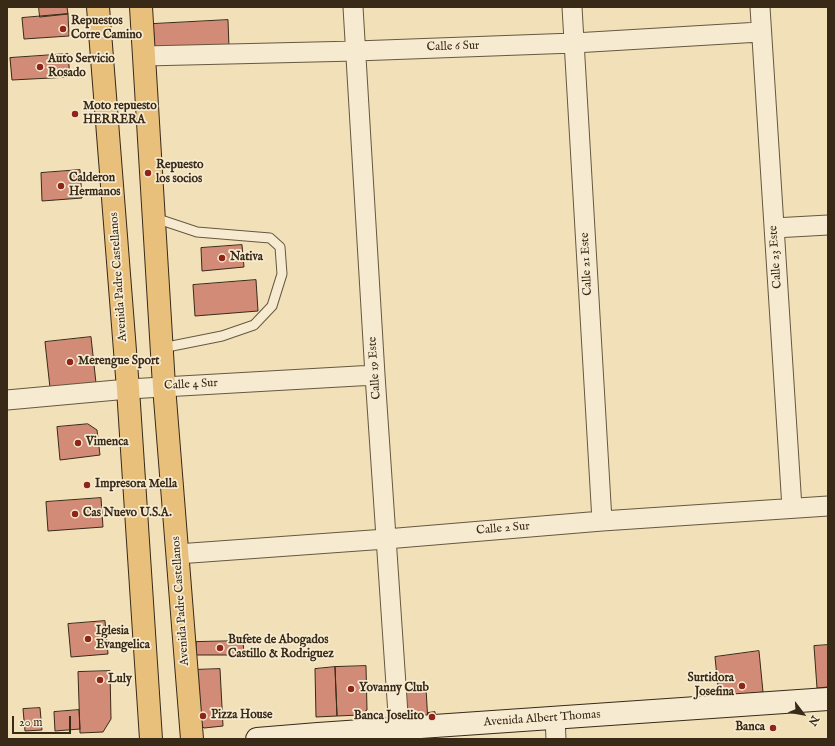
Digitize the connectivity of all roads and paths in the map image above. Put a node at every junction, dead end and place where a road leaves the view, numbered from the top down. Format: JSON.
{"nodes":[{"id":1,"x":98,"y":7,"type":"edge"},
{"id":2,"x":141,"y":7,"type":"edge"},
{"id":3,"x":353,"y":7,"type":"edge"},
{"id":4,"x":572,"y":7,"type":"edge"},
{"id":5,"x":760,"y":7,"type":"edge"},
{"id":6,"x":760,"y":32,"type":"junction"},
{"id":7,"x":574,"y":43,"type":"junction"},
{"id":8,"x":356,"y":51,"type":"junction"},
{"id":9,"x":145,"y":56,"type":"junction"},
{"id":10,"x":155,"y":218,"type":"junction"},
{"id":11,"x":828,"y":226,"type":"edge"},
{"id":12,"x":774,"y":228,"type":"junction"},
{"id":13,"x":162,"y":348,"type":"junction"},
{"id":14,"x":375,"y":375,"type":"junction"},
{"id":15,"x":164,"y":386,"type":"junction"},
{"id":16,"x":128,"y":389,"type":"junction"},
{"id":17,"x":7,"y":400,"type":"edge"},
{"id":18,"x":828,"y":506,"type":"edge"},
{"id":19,"x":792,"y":508,"type":"junction"},
{"id":20,"x":602,"y":520,"type":"junction"},
{"id":21,"x":386,"y":539,"type":"junction"},
{"id":22,"x":177,"y":554,"type":"junction"},
{"id":23,"x":828,"y":699,"type":"edge"},
{"id":24,"x":555,"y":728,"type":"edge"},
{"id":25,"x":399,"y":729,"type":"junction"},
{"id":26,"x":440,"y":732,"type":"edge"},
{"id":27,"x":318,"y":736,"type":"edge"},
{"id":28,"x":150,"y":739,"type":"edge"},
{"id":29,"x":192,"y":739,"type":"edge"},
{"id":30,"x":257,"y":739,"type":"edge"}],
"edges":[{"from":1,"to":16,"type":"main road","name":"Avenida Padre Castellanos"},
{"from":2,"to":9,"type":"main road","name":"Avenida Padre Castellanos"},
{"from":3,"to":8,"type":"street","name":"Calle 19 Este"},
{"from":4,"to":7,"type":"street","name":"Calle 21 Este"},
{"from":5,"to":6,"type":"street","name":"Calle 23 Este"},
{"from":6,"to":7,"type":"street","name":"Calle 6 Sur"},
{"from":6,"to":12,"type":"street","name":"Calle 23 Este"},
{"from":7,"to":8,"type":"street","name":"Calle 6 Sur"},
{"from":7,"to":20,"type":"street","name":"Calle 21 Este"},
{"from":8,"to":9,"type":"street","name":"Calle 6 Sur"},
{"from":8,"to":14,"type":"street","name":"Calle 19 Este"},
{"from":9,"to":10,"type":"main road","name":"Avenida Padre Castellanos"},
{"from":10,"to":13,"type":"main road","name":"Avenida Padre Castellanos"},
{"from":10,"to":13,"type":"lane"},
{"from":11,"to":12,"type":"street"},
{"from":12,"to":19,"type":"street","name":"Calle 23 Este"},
{"from":13,"to":15,"type":"main road","name":"Avenida Padre Castellanos"},
{"from":14,"to":15,"type":"street","name":"Calle 4 Sur"},
{"from":14,"to":21,"type":"street","name":"Calle 19 Este"},
{"from":15,"to":16,"type":"street","name":"Calle 4 Sur"},
{"from":15,"to":22,"type":"main road","name":"Avenida Padre Castellanos"},
{"from":16,"to":17,"type":"street","name":"Calle 4 Sur"},
{"from":16,"to":28,"type":"main road","name":"Avenida Padre Castellanos"},
{"from":18,"to":19,"type":"street","name":"Calle 2 Sur"},
{"from":19,"to":20,"type":"street","name":"Calle 2 Sur"},
{"from":20,"to":21,"type":"street","name":"Calle 2 Sur"},
{"from":21,"to":22,"type":"street","name":"Calle 2 Sur"},
{"from":21,"to":25,"type":"street","name":"Calle 19 Este"},
{"from":22,"to":29,"type":"main road","name":"Avenida Padre Castellanos"},
{"from":23,"to":24,"type":"main road","name":"Avenida Albert Thomas"},
{"from":24,"to":26,"type":"main road","name":"Avenida Albert Thomas"},
{"from":25,"to":26,"type":"main road","name":"Avenida Albert Thomas"},
{"from":25,"to":27,"type":"main road","name":"Avenida Albert Thomas"},
{"from":27,"to":30,"type":"main road","name":"Avenida Albert Thomas"}]}
